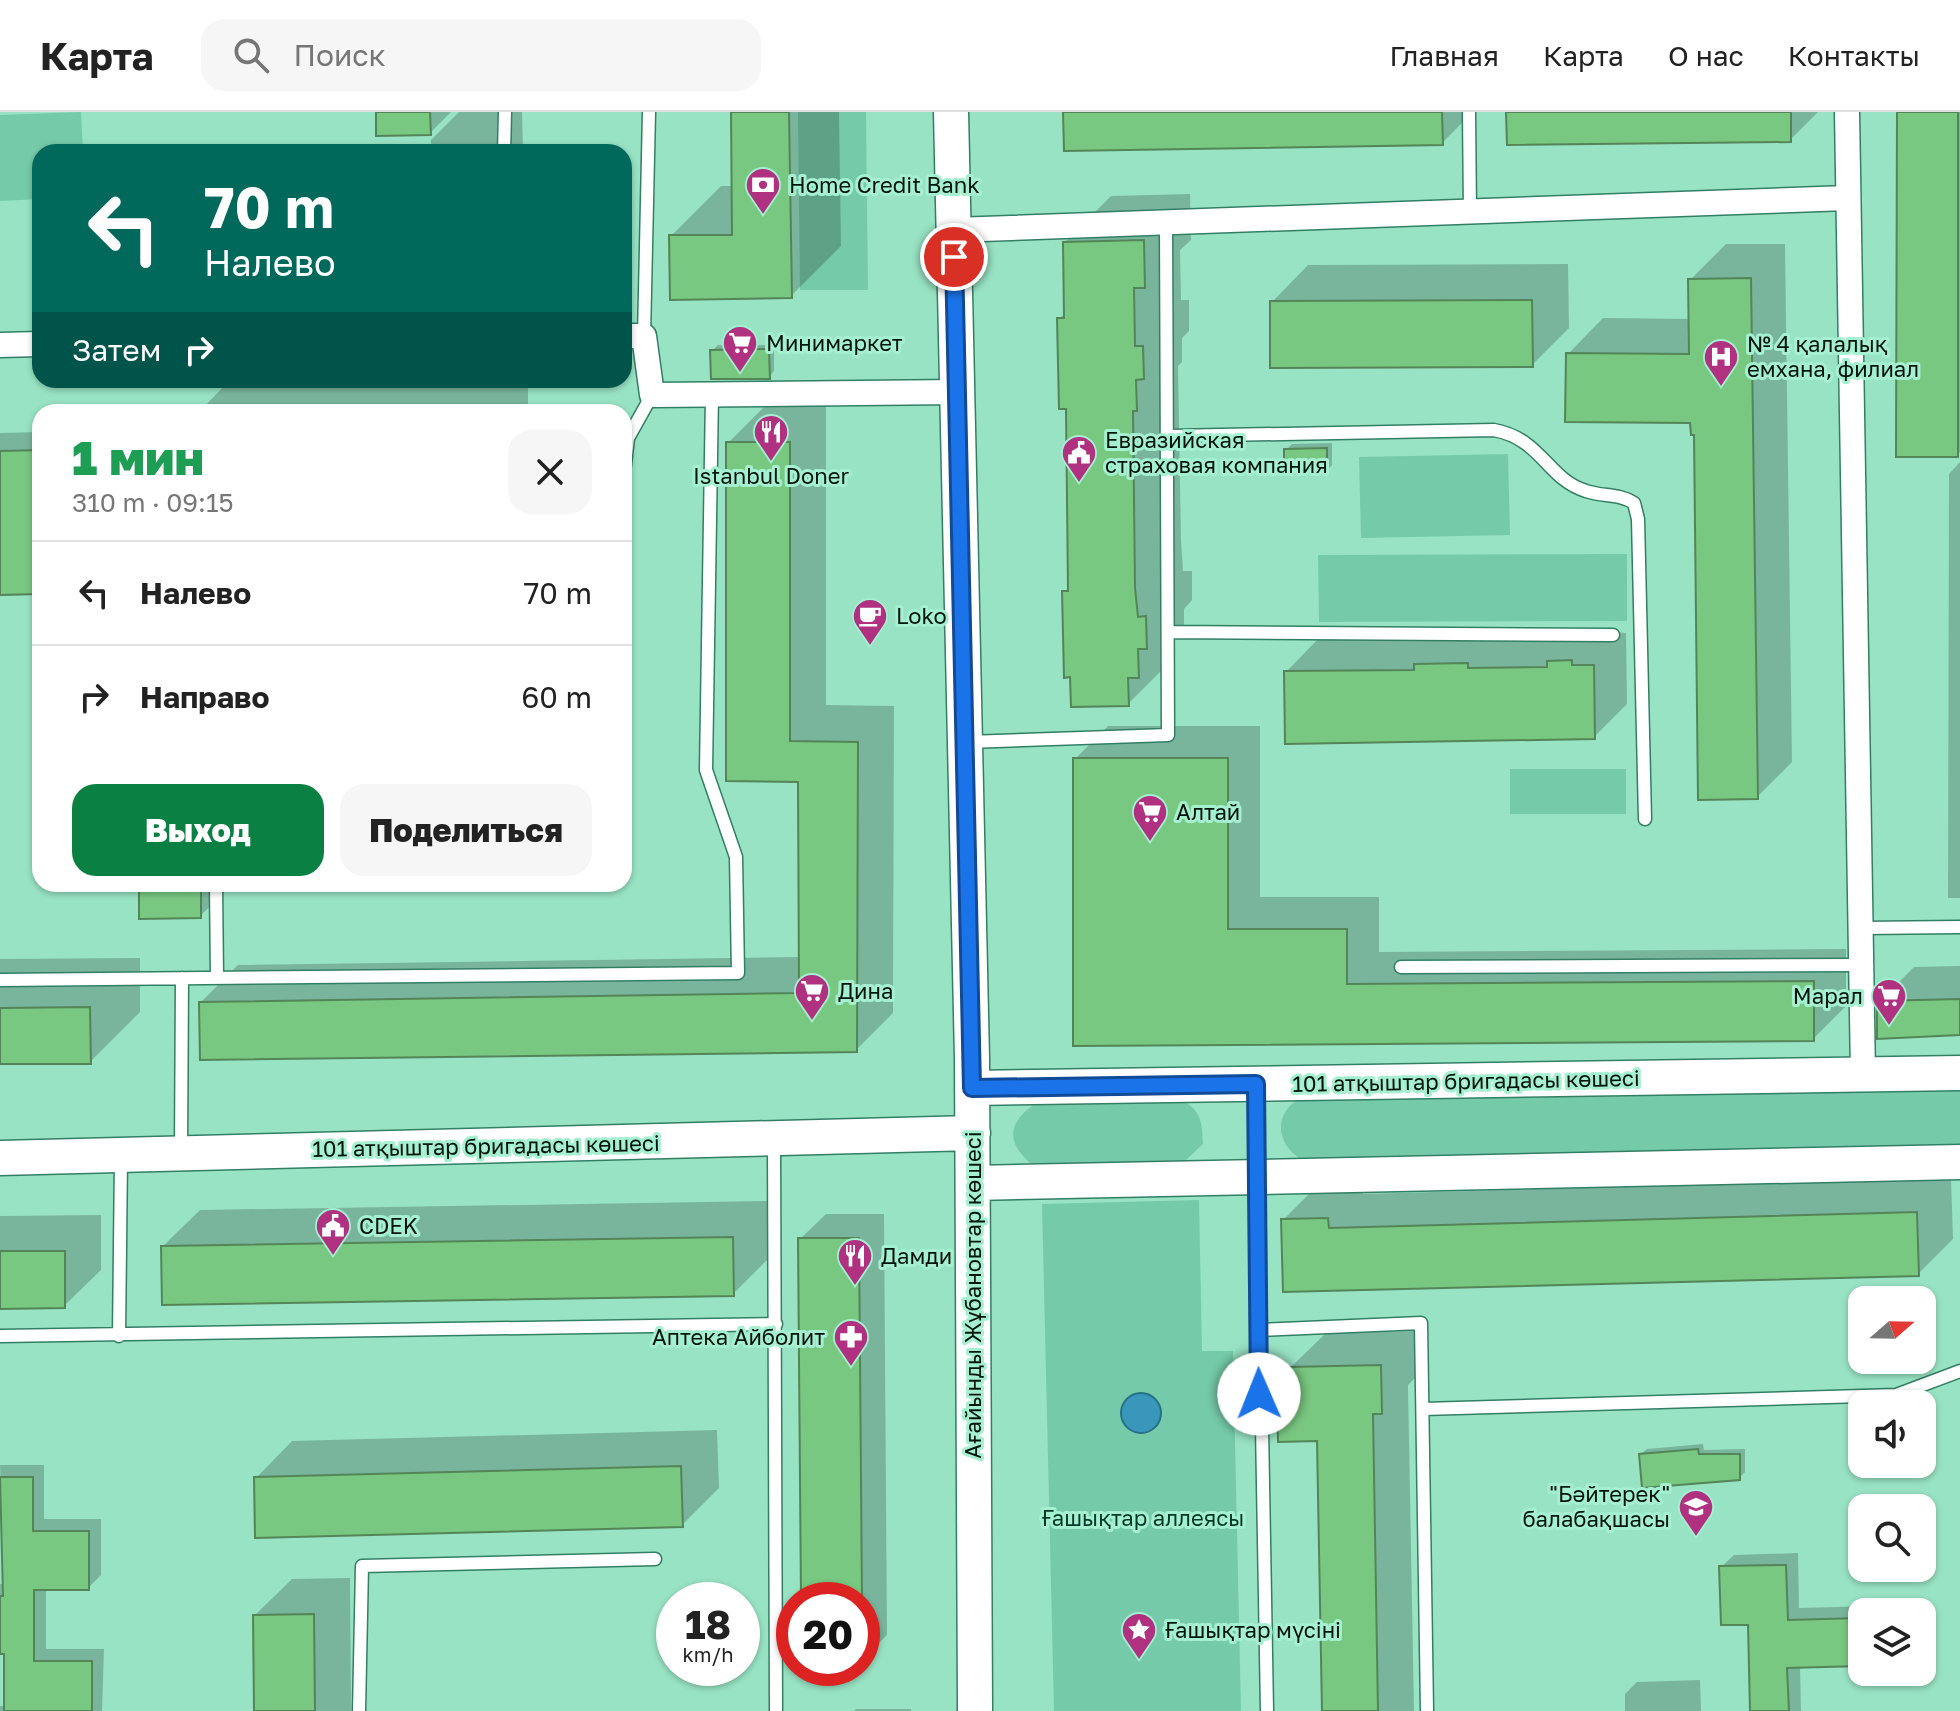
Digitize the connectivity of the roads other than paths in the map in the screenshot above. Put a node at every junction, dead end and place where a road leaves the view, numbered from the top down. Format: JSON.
{"nodes":[{"id":1,"x":505,"y":112,"type":"edge"},
{"id":2,"x":649,"y":112,"type":"edge"},
{"id":3,"x":951,"y":112,"type":"edge"},
{"id":4,"x":1469,"y":112,"type":"edge"},
{"id":5,"x":1847,"y":112,"type":"edge"},
{"id":6,"x":504,"y":144,"type":"edge"},
{"id":7,"x":1847,"y":198,"type":"junction"},
{"id":8,"x":1470,"y":212,"type":"junction"},
{"id":9,"x":1166,"y":223,"type":"junction"},
{"id":10,"x":954,"y":230,"type":"junction"},
{"id":11,"x":634,"y":336,"type":"edge"},
{"id":12,"x":32,"y":344,"type":"edge"},
{"id":13,"x":0,"y":345,"type":"edge"},
{"id":14,"x":957,"y":392,"type":"junction"},
{"id":15,"x":712,"y":394,"type":"junction"},
{"id":16,"x":652,"y":395,"type":"junction"},
{"id":17,"x":632,"y":431,"type":"edge"},
{"id":18,"x":1169,"y":436,"type":"junction"},
{"id":19,"x":1169,"y":632,"type":"junction"},
{"id":20,"x":1613,"y":635,"type":"dead end"},
{"id":21,"x":965,"y":742,"type":"junction"},
{"id":22,"x":1645,"y":819,"type":"dead end"},
{"id":23,"x":216,"y":892,"type":"edge"},
{"id":24,"x":1960,"y":927,"type":"edge"},
{"id":25,"x":1861,"y":928,"type":"junction"},
{"id":26,"x":1861,"y":965,"type":"junction"},
{"id":27,"x":1401,"y":967,"type":"dead end"},
{"id":28,"x":182,"y":978,"type":"junction"},
{"id":29,"x":217,"y":978,"type":"junction"},
{"id":30,"x":0,"y":980,"type":"edge"},
{"id":31,"x":1960,"y":1073,"type":"edge"},
{"id":32,"x":1863,"y":1075,"type":"junction"},
{"id":33,"x":1256,"y":1084,"type":"junction"},
{"id":34,"x":972,"y":1088,"type":"junction"},
{"id":35,"x":973,"y":1133,"type":"junction"},
{"id":36,"x":774,"y":1139,"type":"junction"},
{"id":37,"x":181,"y":1153,"type":"junction"},
{"id":38,"x":121,"y":1155,"type":"junction"},
{"id":39,"x":0,"y":1158,"type":"edge"},
{"id":40,"x":1960,"y":1162,"type":"edge"},
{"id":41,"x":1256,"y":1178,"type":"junction"},
{"id":42,"x":974,"y":1183,"type":"junction"},
{"id":43,"x":776,"y":1324,"type":"junction"},
{"id":44,"x":1258,"y":1330,"type":"junction"},
{"id":45,"x":0,"y":1336,"type":"edge"},
{"id":46,"x":119,"y":1336,"type":"junction"},
{"id":47,"x":1960,"y":1371,"type":"edge"},
{"id":48,"x":1423,"y":1409,"type":"junction"},
{"id":49,"x":655,"y":1559,"type":"dead end"},
{"id":50,"x":359,"y":1711,"type":"edge"},
{"id":51,"x":776,"y":1711,"type":"edge"},
{"id":52,"x":975,"y":1711,"type":"edge"},
{"id":53,"x":1267,"y":1711,"type":"edge"},
{"id":54,"x":1427,"y":1711,"type":"edge"}],
"edges":[{"from":1,"to":6,"type":"lane"},
{"from":2,"to":11,"type":"lane"},
{"from":3,"to":10,"type":"street","name":"Ағайынды Жұбановтар көшесі"},
{"from":4,"to":8,"type":"lane"},
{"from":5,"to":7,"type":"street"},
{"from":7,"to":8,"type":"street"},
{"from":7,"to":25,"type":"street"},
{"from":8,"to":9,"type":"street"},
{"from":9,"to":10,"type":"street"},
{"from":9,"to":18,"type":"lane"},
{"from":10,"to":14,"type":"street","name":"Ағайынды Жұбановтар көшесі"},
{"from":11,"to":16,"type":"street"},
{"from":12,"to":13,"type":"street"},
{"from":14,"to":15,"type":"street"},
{"from":14,"to":21,"type":"street","name":"Ағайынды Жұбановтар көшесі"},
{"from":15,"to":16,"type":"street"},
{"from":15,"to":29,"type":"lane"},
{"from":16,"to":17,"type":"lane"},
{"from":18,"to":19,"type":"lane"},
{"from":18,"to":22,"type":"lane"},
{"from":19,"to":20,"type":"lane"},
{"from":19,"to":21,"type":"lane"},
{"from":21,"to":34,"type":"street","name":"Ағайынды Жұбановтар көшесі"},
{"from":23,"to":29,"type":"lane"},
{"from":24,"to":25,"type":"lane"},
{"from":25,"to":26,"type":"street"},
{"from":26,"to":27,"type":"lane"},
{"from":26,"to":32,"type":"street"},
{"from":28,"to":29,"type":"lane"},
{"from":28,"to":30,"type":"lane"},
{"from":28,"to":37,"type":"lane"},
{"from":31,"to":32,"type":"street","name":"101 атқыштар бригадасы көшесі"},
{"from":32,"to":33,"type":"street","name":"101 атқыштар бригадасы көшесі"},
{"from":33,"to":34,"type":"street","name":"101 атқыштар бригадасы көшесі"},
{"from":33,"to":41,"type":"lane"},
{"from":34,"to":35,"type":"street","name":"Ағайынды Жұбановтар көшесі"},
{"from":35,"to":36,"type":"street","name":"101 атқыштар бригадасы көшесі"},
{"from":35,"to":42,"type":"street","name":"Ағайынды Жұбановтар көшесі"},
{"from":36,"to":37,"type":"street","name":"101 атқыштар бригадасы көшесі"},
{"from":36,"to":43,"type":"lane"},
{"from":37,"to":38,"type":"street","name":"101 атқыштар бригадасы көшесі"},
{"from":38,"to":39,"type":"street","name":"101 атқыштар бригадасы көшесі"},
{"from":38,"to":46,"type":"lane"},
{"from":40,"to":41,"type":"street"},
{"from":41,"to":42,"type":"street"},
{"from":41,"to":44,"type":"lane"},
{"from":42,"to":52,"type":"street","name":"Ағайынды Жұбановтар көшесі"},
{"from":43,"to":46,"type":"lane"},
{"from":43,"to":51,"type":"lane"},
{"from":44,"to":48,"type":"lane"},
{"from":44,"to":53,"type":"lane"},
{"from":45,"to":46,"type":"lane"},
{"from":47,"to":48,"type":"lane"},
{"from":48,"to":54,"type":"lane"},
{"from":49,"to":50,"type":"lane"}]}
